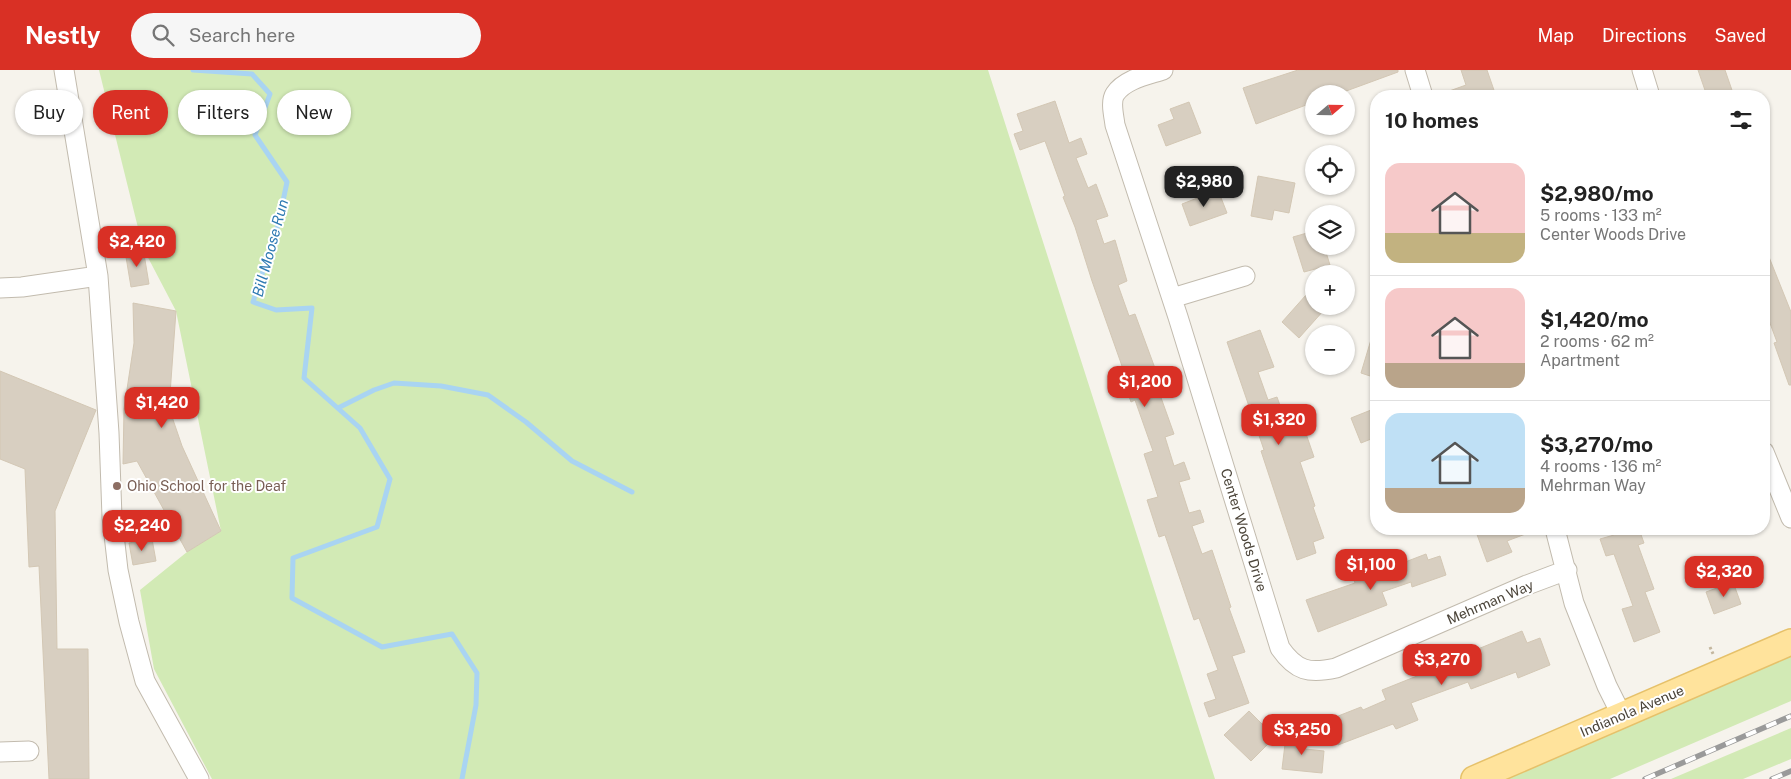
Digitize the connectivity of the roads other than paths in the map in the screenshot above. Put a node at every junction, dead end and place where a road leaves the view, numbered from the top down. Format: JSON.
{"nodes":[{"id":1,"x":64,"y":70,"type":"edge"},
{"id":2,"x":1164,"y":70,"type":"edge"},
{"id":3,"x":1415,"y":70,"type":"edge"},
{"id":4,"x":1642,"y":70,"type":"edge"},
{"id":5,"x":1421,"y":90,"type":"edge"},
{"id":6,"x":1648,"y":90,"type":"edge"},
{"id":7,"x":98,"y":276,"type":"junction"},
{"id":8,"x":1244,"y":276,"type":"dead end"},
{"id":9,"x":0,"y":288,"type":"edge"},
{"id":10,"x":1172,"y":298,"type":"junction"},
{"id":11,"x":1770,"y":467,"type":"edge"},
{"id":12,"x":1791,"y":518,"type":"edge"},
{"id":13,"x":1557,"y":535,"type":"edge"},
{"id":14,"x":1567,"y":570,"type":"junction"},
{"id":15,"x":1791,"y":642,"type":"edge"},
{"id":16,"x":1302,"y":669,"type":"joint"},
{"id":17,"x":1622,"y":716,"type":"junction"},
{"id":18,"x":29,"y":751,"type":"dead end"},
{"id":19,"x":0,"y":752,"type":"edge"},
{"id":20,"x":199,"y":779,"type":"edge"},
{"id":21,"x":1474,"y":779,"type":"edge"}],
"edges":[{"from":1,"to":7,"type":"street"},
{"from":2,"to":10,"type":"street","name":"Center Woods Drive"},
{"from":3,"to":5,"type":"street"},
{"from":4,"to":6,"type":"street"},
{"from":7,"to":9,"type":"street"},
{"from":7,"to":20,"type":"street"},
{"from":8,"to":10,"type":"street"},
{"from":10,"to":16,"type":"street","name":"Center Woods Drive"},
{"from":11,"to":12,"type":"street"},
{"from":13,"to":14,"type":"street"},
{"from":14,"to":16,"type":"street","name":"Mehrman Way"},
{"from":14,"to":17,"type":"street"},
{"from":15,"to":17,"type":"main road","name":"Indianola Avenue"},
{"from":17,"to":21,"type":"main road","name":"Indianola Avenue"},
{"from":18,"to":19,"type":"street"}]}
